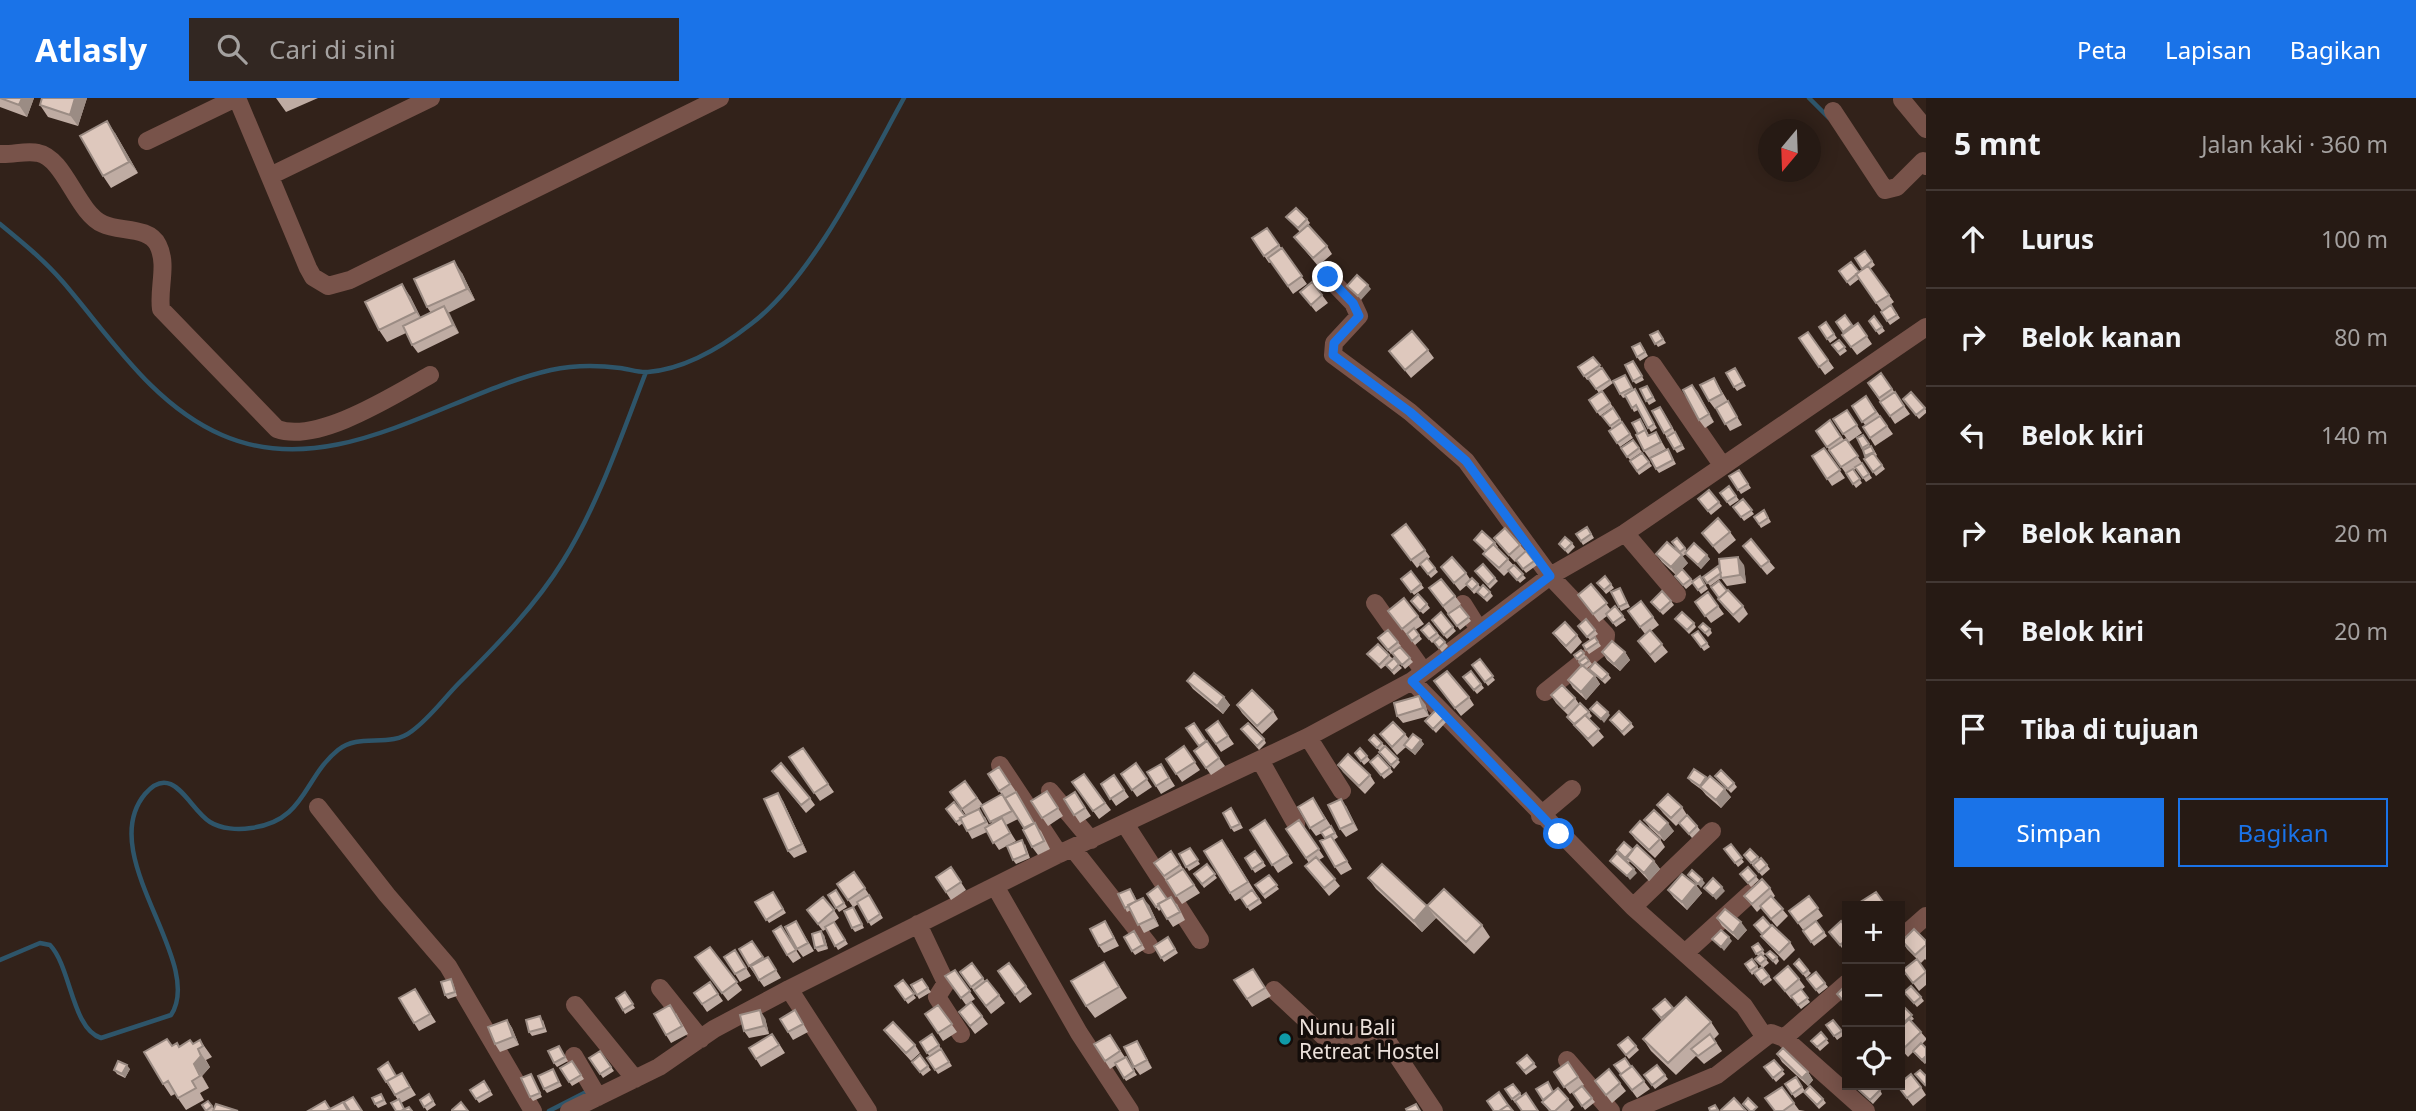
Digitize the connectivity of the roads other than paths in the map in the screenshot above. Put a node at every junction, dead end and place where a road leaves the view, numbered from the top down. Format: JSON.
{"nodes":[{"id":1,"x":237,"y":98,"type":"edge"},
{"id":2,"x":431,"y":98,"type":"edge"},
{"id":3,"x":720,"y":98,"type":"edge"},
{"id":4,"x":1902,"y":100,"type":"dead end"},
{"id":5,"x":1833,"y":111,"type":"dead end"},
{"id":6,"x":1926,"y":129,"type":"edge"},
{"id":7,"x":147,"y":141,"type":"dead end"},
{"id":8,"x":0,"y":154,"type":"edge"},
{"id":9,"x":1925,"y":162,"type":"edge"},
{"id":10,"x":270,"y":176,"type":"junction"},
{"id":11,"x":1328,"y":277,"type":"dead end"},
{"id":12,"x":1926,"y":327,"type":"edge"},
{"id":13,"x":1653,"y":365,"type":"dead end"},
{"id":14,"x":430,"y":374,"type":"dead end"},
{"id":15,"x":1722,"y":465,"type":"junction"},
{"id":16,"x":1625,"y":533,"type":"junction"},
{"id":17,"x":1550,"y":576,"type":"junction"},
{"id":18,"x":1677,"y":594,"type":"dead end"},
{"id":19,"x":1375,"y":603,"type":"dead end"},
{"id":20,"x":1463,"y":604,"type":"dead end"},
{"id":21,"x":1478,"y":628,"type":"junction"},
{"id":22,"x":1418,"y":677,"type":"junction"},
{"id":23,"x":1545,"y":692,"type":"dead end"},
{"id":24,"x":1308,"y":737,"type":"junction"},
{"id":25,"x":1260,"y":760,"type":"junction"},
{"id":26,"x":1000,"y":765,"type":"edge"},
{"id":27,"x":1572,"y":789,"type":"dead end"},
{"id":28,"x":1050,"y":791,"type":"edge"},
{"id":29,"x":1342,"y":792,"type":"dead end"},
{"id":30,"x":318,"y":807,"type":"dead end"},
{"id":31,"x":1541,"y":816,"type":"junction"},
{"id":32,"x":1125,"y":824,"type":"junction"},
{"id":33,"x":1296,"y":824,"type":"edge"},
{"id":34,"x":1712,"y":831,"type":"dead end"},
{"id":35,"x":1091,"y":840,"type":"junction"},
{"id":36,"x":1067,"y":852,"type":"junction"},
{"id":37,"x":995,"y":886,"type":"junction"},
{"id":38,"x":1751,"y":893,"type":"edge"},
{"id":39,"x":1633,"y":907,"type":"junction"},
{"id":40,"x":1926,"y":916,"type":"edge"},
{"id":41,"x":918,"y":924,"type":"junction"},
{"id":42,"x":1905,"y":935,"type":"edge"},
{"id":43,"x":1200,"y":940,"type":"dead end"},
{"id":44,"x":1149,"y":945,"type":"dead end"},
{"id":45,"x":1685,"y":953,"type":"junction"},
{"id":46,"x":1842,"y":987,"type":"edge"},
{"id":47,"x":660,"y":988,"type":"dead end"},
{"id":48,"x":789,"y":989,"type":"junction"},
{"id":49,"x":1274,"y":990,"type":"dead end"},
{"id":50,"x":575,"y":1005,"type":"dead end"},
{"id":51,"x":961,"y":1034,"type":"dead end"},
{"id":52,"x":1764,"y":1036,"type":"junction"},
{"id":53,"x":1784,"y":1038,"type":"junction"},
{"id":54,"x":701,"y":1040,"type":"junction"},
{"id":55,"x":574,"y":1056,"type":"dead end"},
{"id":56,"x":1567,"y":1060,"type":"edge"},
{"id":57,"x":635,"y":1079,"type":"junction"},
{"id":58,"x":598,"y":1097,"type":"junction"},
{"id":59,"x":1643,"y":1110,"type":"edge"},
{"id":60,"x":533,"y":1111,"type":"edge"},
{"id":61,"x":569,"y":1111,"type":"edge"},
{"id":62,"x":868,"y":1111,"type":"edge"},
{"id":63,"x":1130,"y":1111,"type":"edge"},
{"id":64,"x":1434,"y":1111,"type":"edge"},
{"id":65,"x":1611,"y":1111,"type":"edge"},
{"id":66,"x":1866,"y":1111,"type":"edge"}],
"edges":[{"from":1,"to":7,"type":"street"},
{"from":1,"to":10,"type":"street"},
{"from":2,"to":10,"type":"street"},
{"from":3,"to":10,"type":"street"},
{"from":4,"to":6,"type":"street"},
{"from":5,"to":9,"type":"street"},
{"from":8,"to":14,"type":"street"},
{"from":11,"to":17,"type":"street"},
{"from":12,"to":15,"type":"street"},
{"from":13,"to":15,"type":"street"},
{"from":15,"to":16,"type":"street"},
{"from":16,"to":17,"type":"street"},
{"from":16,"to":18,"type":"street"},
{"from":17,"to":21,"type":"street"},
{"from":17,"to":23,"type":"street"},
{"from":19,"to":22,"type":"street"},
{"from":20,"to":21,"type":"street"},
{"from":21,"to":22,"type":"street"},
{"from":22,"to":24,"type":"street"},
{"from":22,"to":31,"type":"street"},
{"from":24,"to":25,"type":"street"},
{"from":24,"to":29,"type":"street"},
{"from":25,"to":32,"type":"street"},
{"from":25,"to":33,"type":"street"},
{"from":26,"to":36,"type":"street"},
{"from":27,"to":31,"type":"street"},
{"from":28,"to":35,"type":"street"},
{"from":30,"to":60,"type":"street"},
{"from":31,"to":39,"type":"street"},
{"from":32,"to":35,"type":"street"},
{"from":32,"to":43,"type":"street"},
{"from":34,"to":39,"type":"street"},
{"from":35,"to":36,"type":"street"},
{"from":36,"to":37,"type":"street"},
{"from":36,"to":44,"type":"street"},
{"from":37,"to":41,"type":"street"},
{"from":37,"to":63,"type":"street"},
{"from":38,"to":45,"type":"street"},
{"from":39,"to":45,"type":"street"},
{"from":40,"to":42,"type":"street"},
{"from":41,"to":48,"type":"street"},
{"from":41,"to":51,"type":"street"},
{"from":45,"to":52,"type":"street"},
{"from":46,"to":53,"type":"street"},
{"from":47,"to":54,"type":"street"},
{"from":48,"to":54,"type":"street"},
{"from":48,"to":62,"type":"street"},
{"from":49,"to":64,"type":"street"},
{"from":50,"to":57,"type":"street"},
{"from":52,"to":53,"type":"street"},
{"from":52,"to":59,"type":"street"},
{"from":53,"to":66,"type":"street"},
{"from":54,"to":57,"type":"street"},
{"from":55,"to":58,"type":"street"},
{"from":56,"to":65,"type":"street"},
{"from":57,"to":58,"type":"street"},
{"from":58,"to":61,"type":"street"}]}
